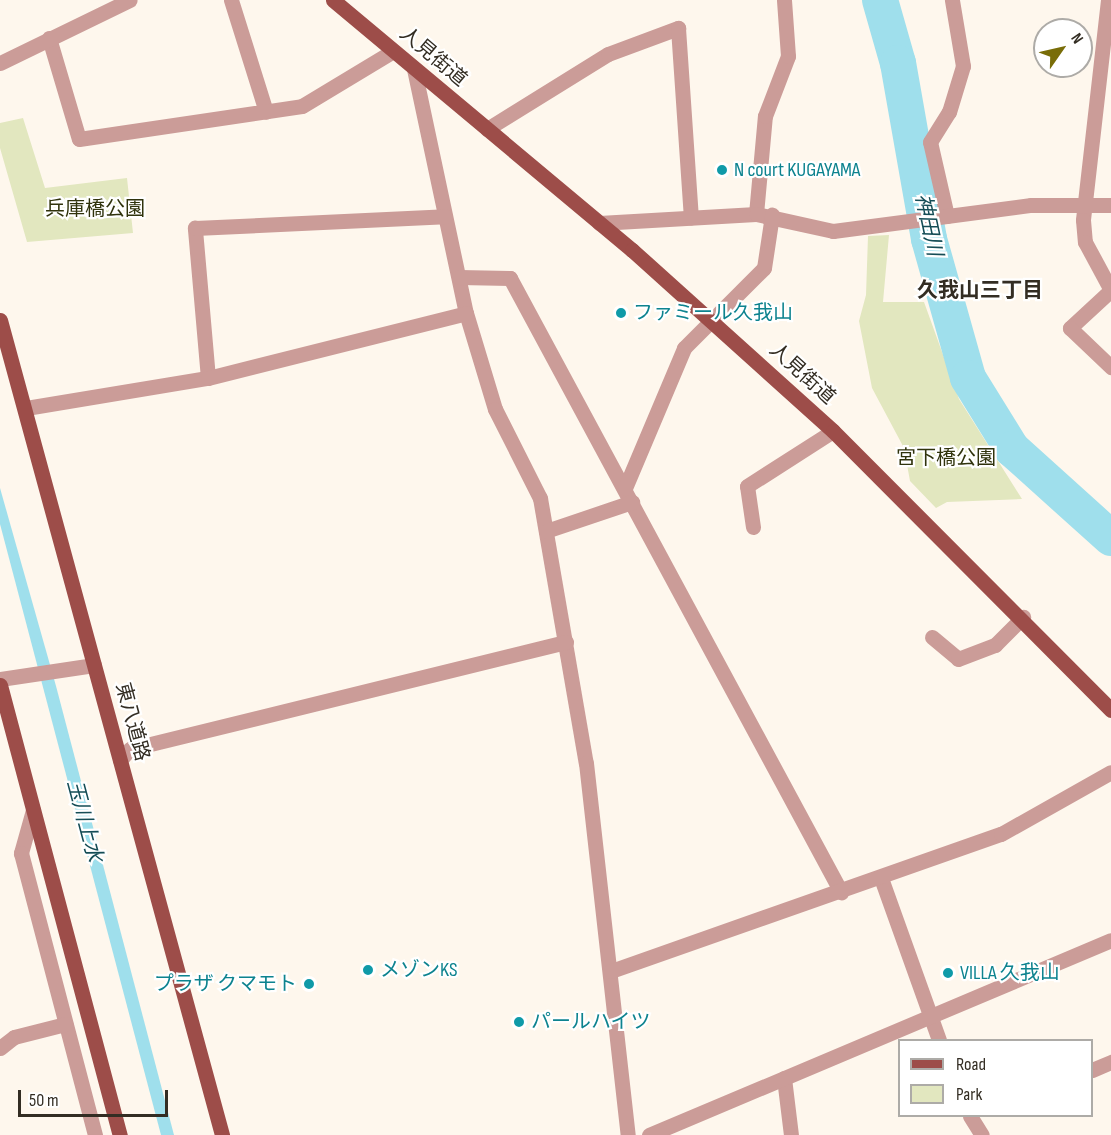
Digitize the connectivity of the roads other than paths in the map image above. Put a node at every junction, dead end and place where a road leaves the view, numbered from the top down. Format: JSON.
{"nodes":[{"id":1,"x":130,"y":0,"type":"edge"},
{"id":2,"x":231,"y":0,"type":"edge"},
{"id":3,"x":333,"y":0,"type":"edge"},
{"id":4,"x":784,"y":0,"type":"edge"},
{"id":5,"x":952,"y":0,"type":"edge"},
{"id":6,"x":1108,"y":0,"type":"edge"},
{"id":7,"x":49,"y":39,"type":"junction"},
{"id":8,"x":393,"y":51,"type":"junction"},
{"id":9,"x":0,"y":63,"type":"edge"},
{"id":10,"x":414,"y":69,"type":"junction"},
{"id":11,"x":266,"y":111,"type":"junction"},
{"id":12,"x":487,"y":129,"type":"junction"},
{"id":13,"x":1083,"y":205,"type":"junction"},
{"id":14,"x":1111,"y":205,"type":"edge"},
{"id":15,"x":756,"y":214,"type":"junction"},
{"id":16,"x":772,"y":215,"type":"junction"},
{"id":17,"x":445,"y":216,"type":"junction"},
{"id":18,"x":945,"y":217,"type":"junction"},
{"id":19,"x":691,"y":218,"type":"junction"},
{"id":20,"x":599,"y":223,"type":"junction"},
{"id":21,"x":459,"y":277,"type":"junction"},
{"id":22,"x":1111,"y":290,"type":"edge"},
{"id":23,"x":466,"y":313,"type":"junction"},
{"id":24,"x":709,"y":318,"type":"junction"},
{"id":25,"x":0,"y":320,"type":"edge"},
{"id":26,"x":1111,"y":367,"type":"edge"},
{"id":27,"x":208,"y":378,"type":"junction"},
{"id":28,"x":26,"y":408,"type":"junction"},
{"id":29,"x":833,"y":431,"type":"junction"},
{"id":30,"x":625,"y":488,"type":"junction"},
{"id":31,"x":632,"y":502,"type":"junction"},
{"id":32,"x":753,"y":527,"type":"dead end"},
{"id":33,"x":546,"y":531,"type":"junction"},
{"id":34,"x":1023,"y":617,"type":"junction"},
{"id":35,"x":932,"y":637,"type":"dead end"},
{"id":36,"x":566,"y":642,"type":"junction"},
{"id":37,"x":94,"y":665,"type":"junction"},
{"id":38,"x":7,"y":678,"type":"edge"},
{"id":39,"x":0,"y":685,"type":"edge"},
{"id":40,"x":1111,"y":710,"type":"edge"},
{"id":41,"x":120,"y":760,"type":"junction"},
{"id":42,"x":1111,"y":772,"type":"edge"},
{"id":43,"x":33,"y":810,"type":"junction"},
{"id":44,"x":881,"y":878,"type":"junction"},
{"id":45,"x":841,"y":892,"type":"junction"},
{"id":46,"x":1111,"y":940,"type":"edge"},
{"id":47,"x":611,"y":971,"type":"junction"},
{"id":48,"x":929,"y":1016,"type":"junction"},
{"id":49,"x":64,"y":1024,"type":"junction"},
{"id":50,"x":938,"y":1039,"type":"edge"},
{"id":51,"x":0,"y":1048,"type":"edge"},
{"id":52,"x":1111,"y":1062,"type":"edge"},
{"id":53,"x":1093,"y":1070,"type":"edge"},
{"id":54,"x":784,"y":1078,"type":"junction"},
{"id":55,"x":973,"y":1117,"type":"edge"},
{"id":56,"x":95,"y":1135,"type":"edge"},
{"id":57,"x":120,"y":1135,"type":"edge"},
{"id":58,"x":222,"y":1135,"type":"edge"},
{"id":59,"x":628,"y":1135,"type":"edge"},
{"id":60,"x":649,"y":1135,"type":"edge"},
{"id":61,"x":791,"y":1135,"type":"edge"},
{"id":62,"x":982,"y":1135,"type":"edge"}],
"edges":[{"from":1,"to":7,"type":"street"},
{"from":2,"to":11,"type":"street"},
{"from":3,"to":8,"type":"main road","name":"人見街道"},
{"from":4,"to":15,"type":"street"},
{"from":5,"to":18,"type":"street"},
{"from":6,"to":13,"type":"street"},
{"from":7,"to":9,"type":"street"},
{"from":7,"to":11,"type":"street"},
{"from":8,"to":10,"type":"main road","name":"人見街道"},
{"from":8,"to":11,"type":"street"},
{"from":10,"to":12,"type":"main road","name":"人見街道"},
{"from":10,"to":17,"type":"street"},
{"from":12,"to":19,"type":"street"},
{"from":12,"to":20,"type":"main road","name":"人見街道"},
{"from":13,"to":14,"type":"street"},
{"from":13,"to":18,"type":"street"},
{"from":13,"to":22,"type":"street"},
{"from":15,"to":16,"type":"street"},
{"from":15,"to":19,"type":"street"},
{"from":16,"to":18,"type":"street"},
{"from":16,"to":24,"type":"street"},
{"from":17,"to":21,"type":"street"},
{"from":17,"to":27,"type":"street"},
{"from":19,"to":20,"type":"street"},
{"from":20,"to":24,"type":"main road","name":"人見街道"},
{"from":21,"to":23,"type":"street"},
{"from":21,"to":30,"type":"street"},
{"from":22,"to":26,"type":"street"},
{"from":23,"to":27,"type":"street"},
{"from":23,"to":33,"type":"street"},
{"from":24,"to":29,"type":"main road","name":"人見街道"},
{"from":24,"to":30,"type":"street"},
{"from":25,"to":28,"type":"main road","name":"東八道路"},
{"from":27,"to":28,"type":"street"},
{"from":28,"to":37,"type":"main road","name":"東八道路"},
{"from":29,"to":32,"type":"street"},
{"from":29,"to":34,"type":"main road","name":"人見街道"},
{"from":30,"to":31,"type":"street"},
{"from":31,"to":33,"type":"street"},
{"from":31,"to":45,"type":"street"},
{"from":33,"to":36,"type":"street"},
{"from":34,"to":35,"type":"street"},
{"from":34,"to":40,"type":"main road","name":"人見街道"},
{"from":36,"to":41,"type":"street"},
{"from":36,"to":47,"type":"street"},
{"from":37,"to":38,"type":"street"},
{"from":37,"to":41,"type":"main road","name":"東八道路"},
{"from":39,"to":43,"type":"main road"},
{"from":41,"to":58,"type":"main road","name":"東八道路"},
{"from":42,"to":44,"type":"street"},
{"from":43,"to":49,"type":"street"},
{"from":43,"to":57,"type":"main road"},
{"from":44,"to":45,"type":"street"},
{"from":44,"to":48,"type":"street"},
{"from":45,"to":47,"type":"street"},
{"from":46,"to":48,"type":"street"},
{"from":47,"to":59,"type":"street"},
{"from":48,"to":50,"type":"street"},
{"from":48,"to":54,"type":"street"},
{"from":49,"to":51,"type":"street"},
{"from":49,"to":56,"type":"street"},
{"from":52,"to":53,"type":"street"},
{"from":54,"to":60,"type":"street"},
{"from":54,"to":61,"type":"street"},
{"from":55,"to":62,"type":"street"}]}
